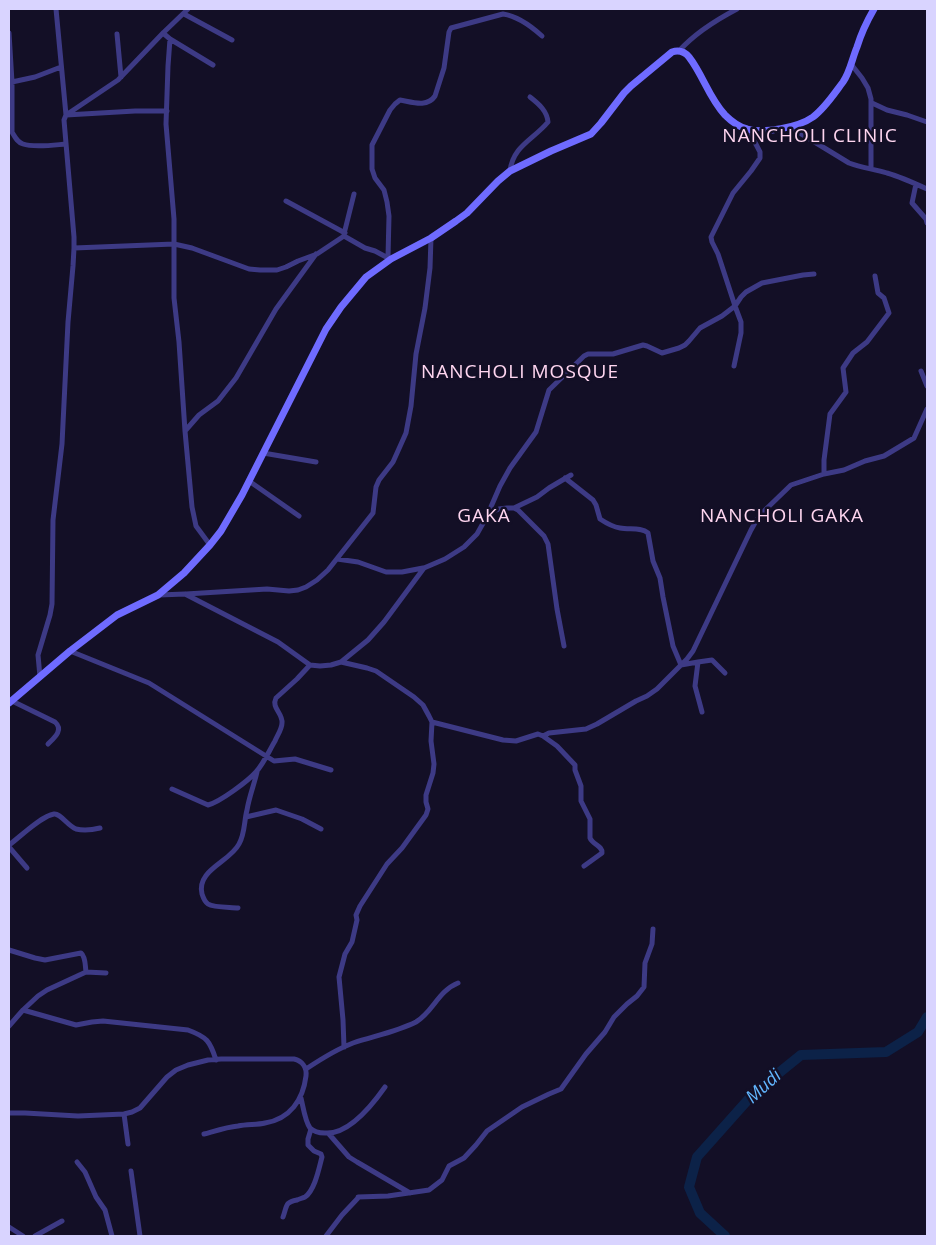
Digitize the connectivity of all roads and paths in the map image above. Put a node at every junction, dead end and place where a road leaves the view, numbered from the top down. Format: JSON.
{"nodes":[{"id":1,"x":56,"y":9,"type":"edge"},
{"id":2,"x":188,"y":9,"type":"edge"},
{"id":3,"x":737,"y":9,"type":"edge"},
{"id":4,"x":874,"y":9,"type":"edge"},
{"id":5,"x":184,"y":14,"type":"junction"},
{"id":6,"x":163,"y":33,"type":"junction"},
{"id":7,"x":9,"y":34,"type":"edge"},
{"id":8,"x":117,"y":34,"type":"dead end"},
{"id":9,"x":542,"y":36,"type":"dead end"},
{"id":10,"x":170,"y":39,"type":"junction"},
{"id":11,"x":232,"y":40,"type":"dead end"},
{"id":12,"x":680,"y":51,"type":"junction"},
{"id":13,"x":213,"y":64,"type":"dead end"},
{"id":14,"x":851,"y":64,"type":"junction"},
{"id":15,"x":61,"y":67,"type":"junction"},
{"id":16,"x":122,"y":77,"type":"junction"},
{"id":17,"x":12,"y":82,"type":"junction"},
{"id":18,"x":530,"y":97,"type":"dead end"},
{"id":19,"x":872,"y":103,"type":"junction"},
{"id":20,"x":166,"y":111,"type":"junction"},
{"id":21,"x":66,"y":115,"type":"junction"},
{"id":22,"x":927,"y":122,"type":"edge"},
{"id":23,"x":790,"y":127,"type":"junction"},
{"id":24,"x":748,"y":129,"type":"junction"},
{"id":25,"x":66,"y":144,"type":"junction"},
{"id":26,"x":871,"y":169,"type":"junction"},
{"id":27,"x":510,"y":172,"type":"junction"},
{"id":28,"x":916,"y":184,"type":"junction"},
{"id":29,"x":927,"y":189,"type":"edge"},
{"id":30,"x":354,"y":194,"type":"dead end"},
{"id":31,"x":286,"y":201,"type":"dead end"},
{"id":32,"x":927,"y":223,"type":"edge"},
{"id":33,"x":344,"y":234,"type":"junction"},
{"id":34,"x":431,"y":238,"type":"junction"},
{"id":35,"x":174,"y":244,"type":"junction"},
{"id":36,"x":74,"y":248,"type":"junction"},
{"id":37,"x":317,"y":254,"type":"junction"},
{"id":38,"x":389,"y":258,"type":"junction"},
{"id":39,"x":814,"y":274,"type":"dead end"},
{"id":40,"x":875,"y":276,"type":"dead end"},
{"id":41,"x":735,"y":306,"type":"junction"},
{"id":42,"x":734,"y":366,"type":"dead end"},
{"id":43,"x":921,"y":371,"type":"dead end"},
{"id":44,"x":927,"y":386,"type":"edge"},
{"id":45,"x":927,"y":409,"type":"edge"},
{"id":46,"x":185,"y":432,"type":"junction"},
{"id":47,"x":263,"y":453,"type":"junction"},
{"id":48,"x":316,"y":462,"type":"dead end"},
{"id":49,"x":571,"y":474,"type":"dead end"},
{"id":50,"x":824,"y":474,"type":"junction"},
{"id":51,"x":565,"y":478,"type":"junction"},
{"id":52,"x":249,"y":482,"type":"junction"},
{"id":53,"x":514,"y":508,"type":"junction"},
{"id":54,"x":300,"y":516,"type":"dead end"},
{"id":55,"x":486,"y":518,"type":"junction"},
{"id":56,"x":210,"y":545,"type":"junction"},
{"id":57,"x":337,"y":559,"type":"junction"},
{"id":58,"x":424,"y":568,"type":"junction"},
{"id":59,"x":186,"y":594,"type":"junction"},
{"id":60,"x":158,"y":595,"type":"junction"},
{"id":61,"x":564,"y":646,"type":"dead end"},
{"id":62,"x":70,"y":651,"type":"junction"},
{"id":63,"x":341,"y":662,"type":"junction"},
{"id":64,"x":698,"y":662,"type":"junction"},
{"id":65,"x":310,"y":665,"type":"junction"},
{"id":66,"x":681,"y":665,"type":"junction"},
{"id":67,"x":725,"y":673,"type":"dead end"},
{"id":68,"x":40,"y":677,"type":"junction"},
{"id":69,"x":10,"y":702,"type":"edge"},
{"id":70,"x":702,"y":712,"type":"dead end"},
{"id":71,"x":432,"y":722,"type":"junction"},
{"id":72,"x":543,"y":736,"type":"junction"},
{"id":73,"x":48,"y":744,"type":"dead end"},
{"id":74,"x":267,"y":756,"type":"junction"},
{"id":75,"x":331,"y":770,"type":"dead end"},
{"id":76,"x":257,"y":772,"type":"junction"},
{"id":77,"x":172,"y":789,"type":"dead end"},
{"id":78,"x":246,"y":817,"type":"junction"},
{"id":79,"x":100,"y":828,"type":"dead end"},
{"id":80,"x":321,"y":829,"type":"dead end"},
{"id":81,"x":9,"y":846,"type":"edge"},
{"id":82,"x":584,"y":866,"type":"dead end"},
{"id":83,"x":27,"y":868,"type":"dead end"},
{"id":84,"x":238,"y":908,"type":"dead end"},
{"id":85,"x":653,"y":930,"type":"dead end"},
{"id":86,"x":9,"y":950,"type":"edge"},
{"id":87,"x":86,"y":972,"type":"junction"},
{"id":88,"x":106,"y":973,"type":"dead end"},
{"id":89,"x":458,"y":983,"type":"dead end"},
{"id":90,"x":23,"y":1010,"type":"junction"},
{"id":91,"x":9,"y":1026,"type":"edge"},
{"id":92,"x":344,"y":1048,"type":"junction"},
{"id":93,"x":216,"y":1060,"type":"junction"},
{"id":94,"x":306,"y":1069,"type":"junction"},
{"id":95,"x":385,"y":1087,"type":"dead end"},
{"id":96,"x":301,"y":1098,"type":"junction"},
{"id":97,"x":9,"y":1113,"type":"edge"},
{"id":98,"x":124,"y":1114,"type":"junction"},
{"id":99,"x":311,"y":1129,"type":"junction"},
{"id":100,"x":204,"y":1134,"type":"dead end"},
{"id":101,"x":329,"y":1134,"type":"junction"},
{"id":102,"x":128,"y":1144,"type":"dead end"},
{"id":103,"x":77,"y":1162,"type":"dead end"},
{"id":104,"x":131,"y":1171,"type":"dead end"},
{"id":105,"x":410,"y":1192,"type":"junction"},
{"id":106,"x":284,"y":1217,"type":"dead end"},
{"id":107,"x":62,"y":1222,"type":"dead end"},
{"id":108,"x":9,"y":1227,"type":"edge"},
{"id":109,"x":23,"y":1236,"type":"edge"},
{"id":110,"x":35,"y":1236,"type":"edge"},
{"id":111,"x":112,"y":1236,"type":"edge"},
{"id":112,"x":140,"y":1236,"type":"edge"},
{"id":113,"x":326,"y":1236,"type":"edge"}],
"edges":[{"from":1,"to":15,"type":"street"},
{"from":2,"to":5,"type":"street"},
{"from":3,"to":12,"type":"street"},
{"from":4,"to":14,"type":"street"},
{"from":5,"to":6,"type":"street"},
{"from":5,"to":11,"type":"street"},
{"from":6,"to":10,"type":"street"},
{"from":6,"to":16,"type":"street"},
{"from":7,"to":17,"type":"street"},
{"from":8,"to":16,"type":"street"},
{"from":9,"to":38,"type":"street"},
{"from":10,"to":13,"type":"street"},
{"from":10,"to":20,"type":"street"},
{"from":12,"to":24,"type":"street"},
{"from":12,"to":27,"type":"street"},
{"from":14,"to":19,"type":"street"},
{"from":14,"to":23,"type":"street"},
{"from":15,"to":17,"type":"street"},
{"from":15,"to":21,"type":"street"},
{"from":16,"to":21,"type":"street"},
{"from":17,"to":25,"type":"street"},
{"from":18,"to":27,"type":"street"},
{"from":19,"to":22,"type":"street"},
{"from":19,"to":26,"type":"street"},
{"from":20,"to":21,"type":"street"},
{"from":20,"to":35,"type":"street"},
{"from":21,"to":25,"type":"street"},
{"from":23,"to":24,"type":"street"},
{"from":23,"to":26,"type":"street"},
{"from":24,"to":41,"type":"street"},
{"from":25,"to":36,"type":"street"},
{"from":26,"to":28,"type":"street"},
{"from":27,"to":34,"type":"street"},
{"from":28,"to":29,"type":"street"},
{"from":28,"to":32,"type":"street"},
{"from":30,"to":33,"type":"street"},
{"from":31,"to":33,"type":"street"},
{"from":33,"to":37,"type":"street"},
{"from":33,"to":38,"type":"street"},
{"from":34,"to":38,"type":"street"},
{"from":34,"to":57,"type":"street"},
{"from":35,"to":36,"type":"street"},
{"from":35,"to":37,"type":"street"},
{"from":35,"to":46,"type":"street"},
{"from":36,"to":68,"type":"street"},
{"from":37,"to":46,"type":"street"},
{"from":38,"to":47,"type":"street"},
{"from":39,"to":41,"type":"street"},
{"from":40,"to":50,"type":"street"},
{"from":41,"to":42,"type":"street"},
{"from":41,"to":55,"type":"street"},
{"from":43,"to":44,"type":"street"},
{"from":45,"to":50,"type":"street"},
{"from":46,"to":56,"type":"street"},
{"from":47,"to":48,"type":"street"},
{"from":47,"to":52,"type":"street"},
{"from":49,"to":51,"type":"street"},
{"from":50,"to":66,"type":"street"},
{"from":51,"to":53,"type":"street"},
{"from":51,"to":66,"type":"street"},
{"from":52,"to":54,"type":"street"},
{"from":52,"to":56,"type":"street"},
{"from":53,"to":55,"type":"street"},
{"from":53,"to":61,"type":"street"},
{"from":55,"to":58,"type":"street"},
{"from":56,"to":60,"type":"street"},
{"from":57,"to":58,"type":"street"},
{"from":57,"to":59,"type":"street"},
{"from":58,"to":63,"type":"street"},
{"from":59,"to":60,"type":"street"},
{"from":59,"to":65,"type":"street"},
{"from":60,"to":62,"type":"street"},
{"from":62,"to":68,"type":"street"},
{"from":62,"to":74,"type":"street"},
{"from":63,"to":65,"type":"street"},
{"from":63,"to":71,"type":"street"},
{"from":64,"to":66,"type":"street"},
{"from":64,"to":67,"type":"street"},
{"from":64,"to":70,"type":"street"},
{"from":65,"to":74,"type":"street"},
{"from":66,"to":72,"type":"street"},
{"from":68,"to":69,"type":"street"},
{"from":69,"to":73,"type":"street"},
{"from":71,"to":72,"type":"street"},
{"from":71,"to":92,"type":"street"},
{"from":72,"to":82,"type":"street"},
{"from":74,"to":75,"type":"street"},
{"from":74,"to":76,"type":"street"},
{"from":76,"to":77,"type":"street"},
{"from":76,"to":78,"type":"street"},
{"from":78,"to":80,"type":"street"},
{"from":78,"to":84,"type":"street"},
{"from":79,"to":81,"type":"street"},
{"from":81,"to":83,"type":"street"},
{"from":85,"to":105,"type":"street"},
{"from":86,"to":87,"type":"street"},
{"from":87,"to":88,"type":"street"},
{"from":87,"to":90,"type":"street"},
{"from":89,"to":92,"type":"street"},
{"from":90,"to":91,"type":"street"},
{"from":90,"to":93,"type":"street"},
{"from":92,"to":94,"type":"street"},
{"from":93,"to":94,"type":"street"},
{"from":93,"to":98,"type":"street"},
{"from":94,"to":96,"type":"street"},
{"from":95,"to":101,"type":"street"},
{"from":96,"to":99,"type":"street"},
{"from":96,"to":100,"type":"street"},
{"from":97,"to":98,"type":"street"},
{"from":98,"to":102,"type":"street"},
{"from":99,"to":101,"type":"street"},
{"from":99,"to":106,"type":"street"},
{"from":101,"to":105,"type":"street"},
{"from":103,"to":111,"type":"street"},
{"from":104,"to":112,"type":"street"},
{"from":105,"to":113,"type":"street"},
{"from":107,"to":110,"type":"street"},
{"from":108,"to":109,"type":"street"}]}
